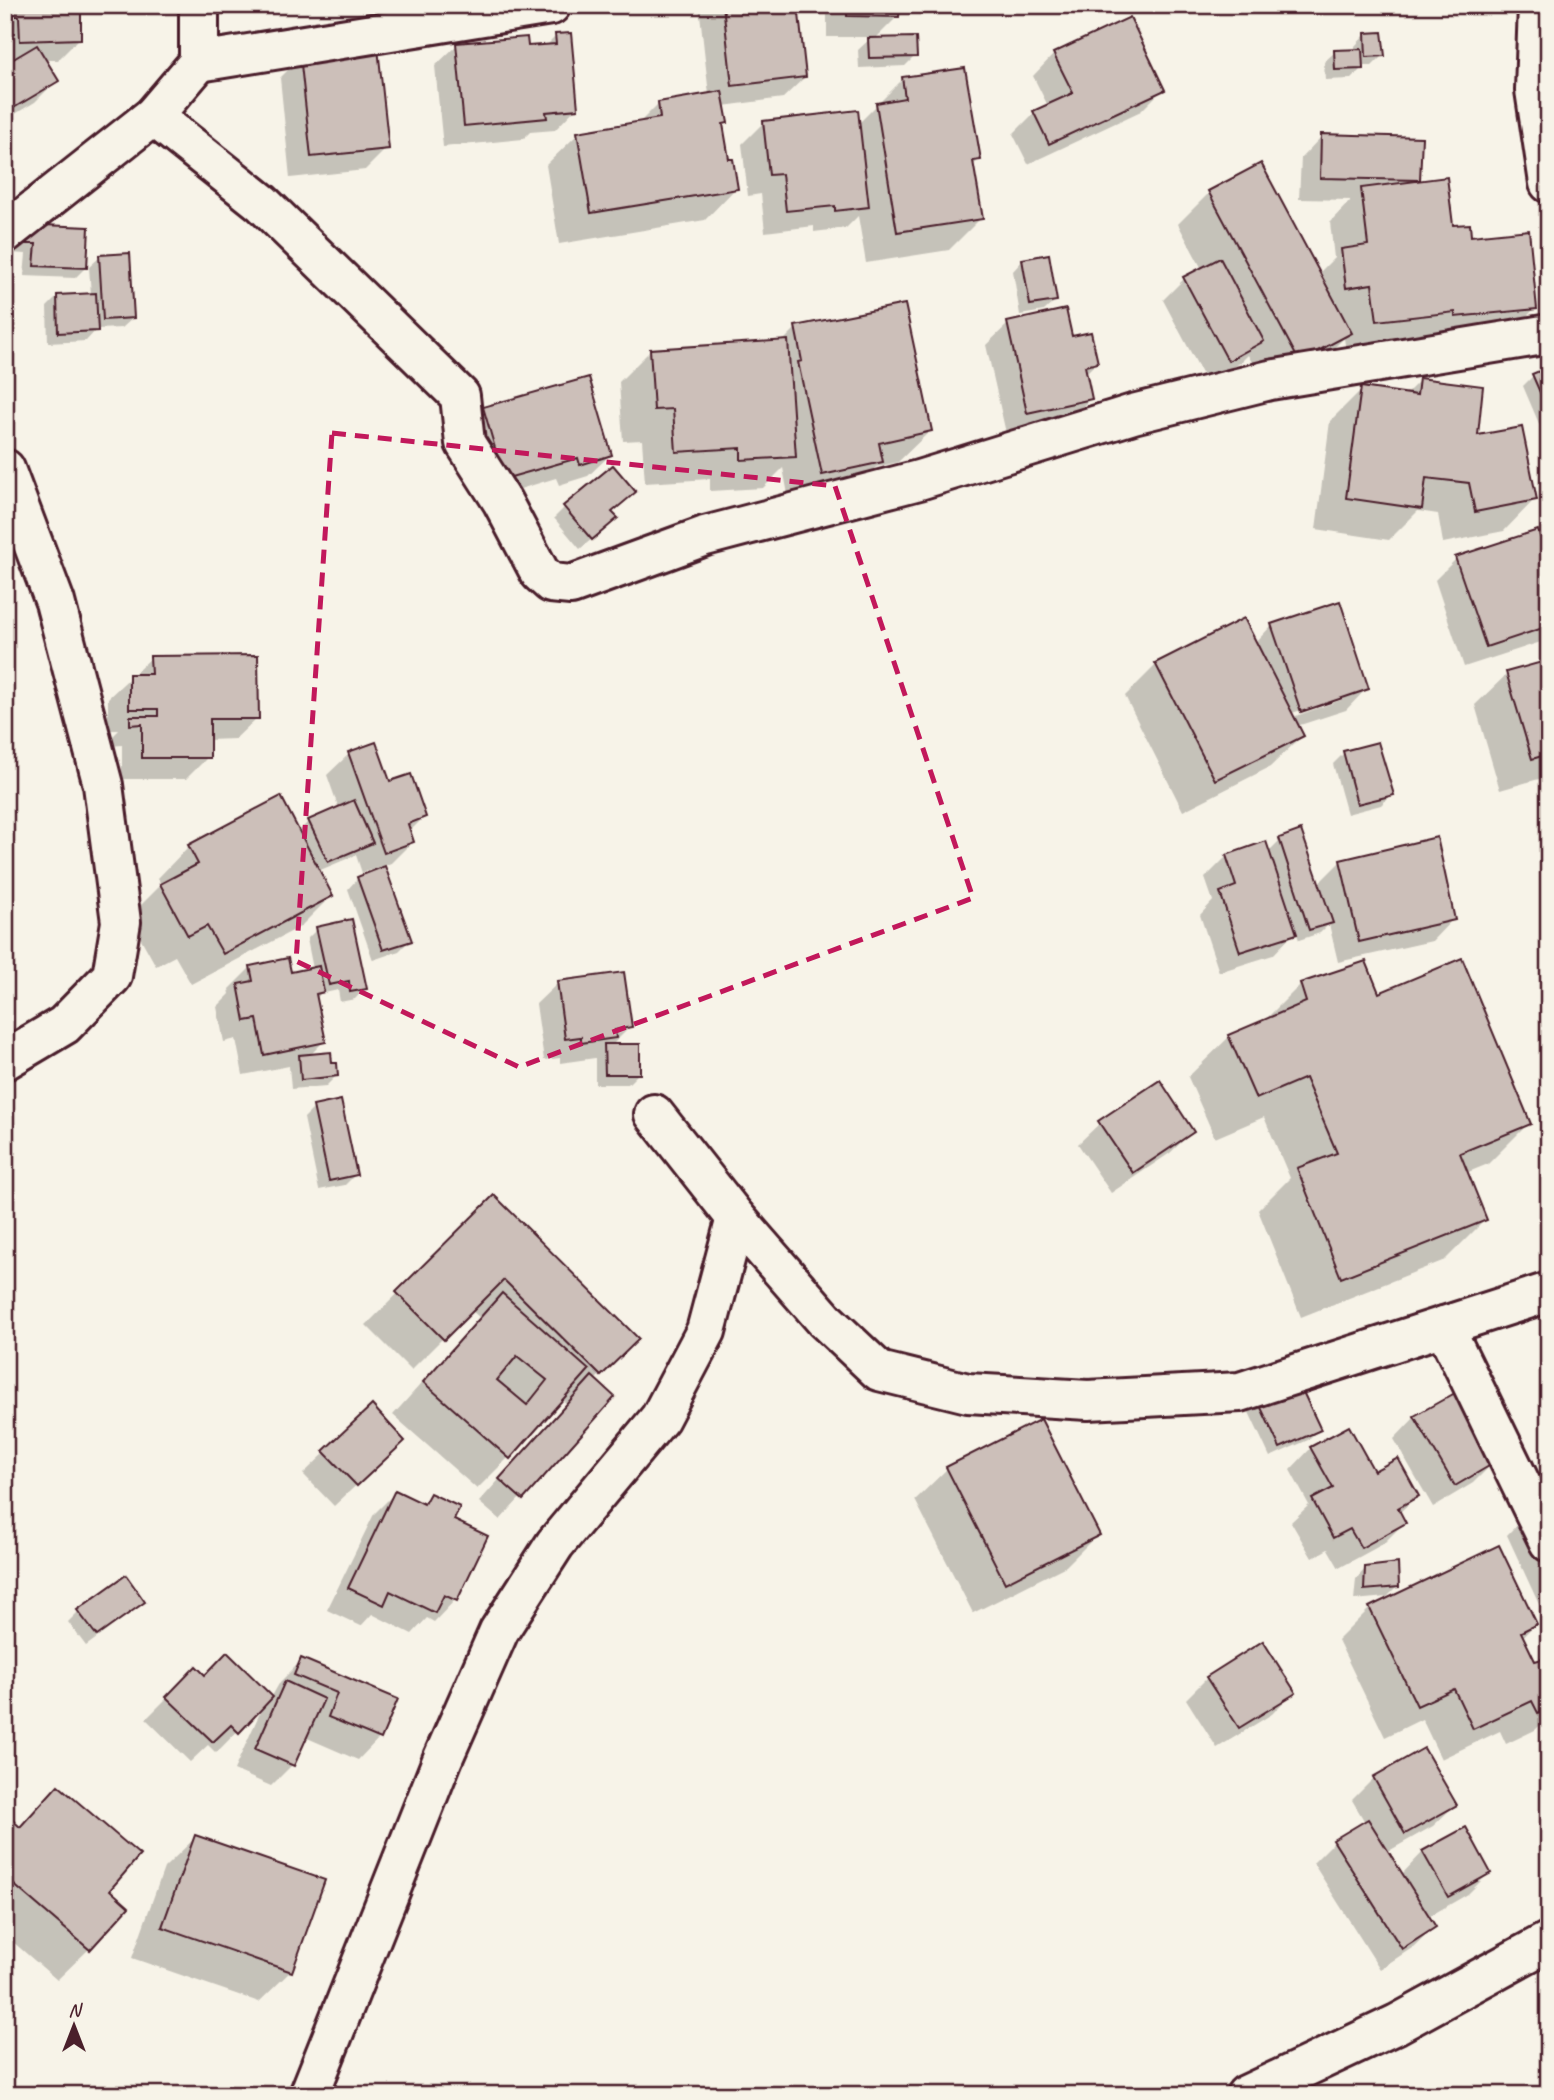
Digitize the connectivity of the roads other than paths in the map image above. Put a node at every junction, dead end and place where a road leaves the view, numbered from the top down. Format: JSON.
{"nodes":[{"id":1,"x":199,"y":5,"type":"edge"},
{"id":2,"x":551,"y":5,"type":"edge"},
{"id":3,"x":1538,"y":5,"type":"edge"},
{"id":4,"x":199,"y":62,"type":"junction"},
{"id":5,"x":153,"y":116,"type":"junction"},
{"id":6,"x":1549,"y":183,"type":"edge"},
{"id":7,"x":5,"y":233,"type":"edge"},
{"id":8,"x":1549,"y":334,"type":"edge"},
{"id":9,"x":5,"y":469,"type":"edge"},
{"id":10,"x":5,"y":1060,"type":"edge"},
{"id":11,"x":654,"y":1114,"type":"dead end"},
{"id":12,"x":736,"y":1218,"type":"junction"},
{"id":13,"x":1549,"y":1292,"type":"edge"},
{"id":14,"x":1444,"y":1326,"type":"junction"},
{"id":15,"x":1549,"y":1542,"type":"edge"},
{"id":16,"x":1549,"y":1941,"type":"edge"},
{"id":17,"x":309,"y":2095,"type":"edge"},
{"id":18,"x":1246,"y":2095,"type":"edge"}],
"edges":[{"from":1,"to":4,"type":"street"},
{"from":2,"to":4,"type":"street"},
{"from":3,"to":6,"type":"street"},
{"from":4,"to":5,"type":"street"},
{"from":5,"to":7,"type":"street"},
{"from":5,"to":8,"type":"street"},
{"from":9,"to":10,"type":"street"},
{"from":11,"to":12,"type":"street"},
{"from":12,"to":14,"type":"street"},
{"from":12,"to":17,"type":"street"},
{"from":13,"to":14,"type":"street"},
{"from":14,"to":15,"type":"street"},
{"from":16,"to":18,"type":"street"}]}
